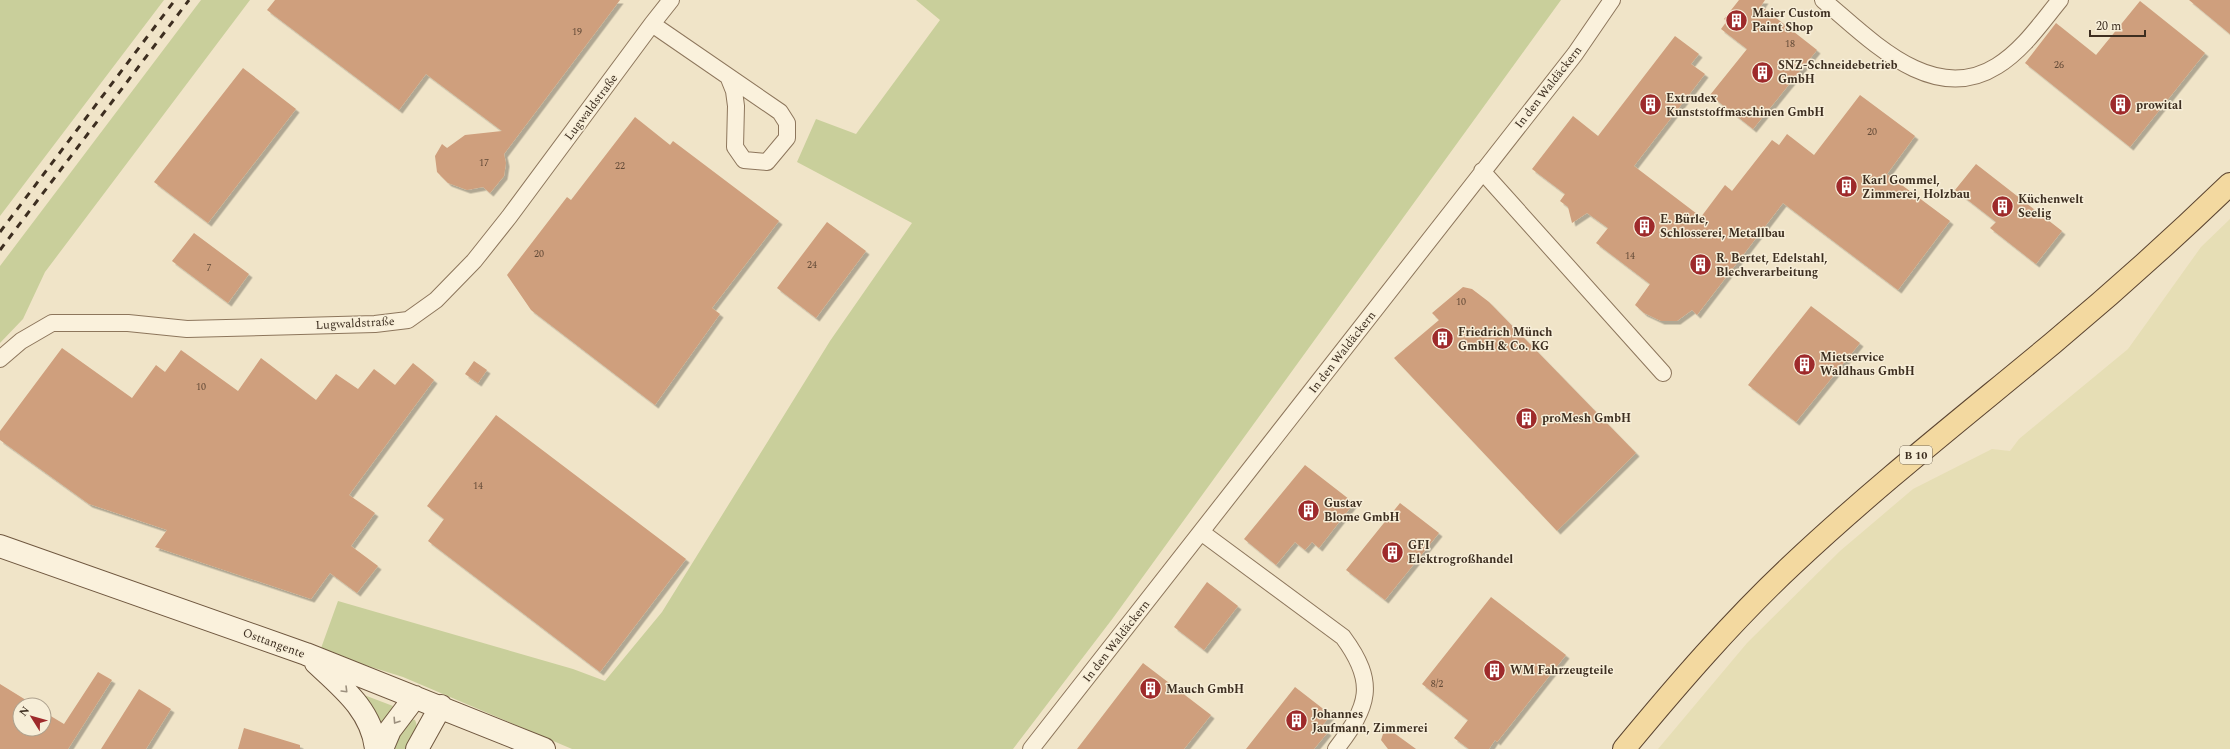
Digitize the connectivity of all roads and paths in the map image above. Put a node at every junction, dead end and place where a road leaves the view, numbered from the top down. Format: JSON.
{"nodes":[{"id":1,"x":671,"y":0,"type":"edge"},
{"id":2,"x":1612,"y":0,"type":"edge"},
{"id":3,"x":1823,"y":0,"type":"edge"},
{"id":4,"x":2060,"y":0,"type":"edge"},
{"id":5,"x":652,"y":24,"type":"junction"},
{"id":6,"x":728,"y":76,"type":"junction"},
{"id":7,"x":1482,"y":171,"type":"junction"},
{"id":8,"x":2230,"y":184,"type":"edge"},
{"id":9,"x":0,"y":359,"type":"edge"},
{"id":10,"x":1662,"y":373,"type":"dead end"},
{"id":11,"x":1201,"y":532,"type":"junction"},
{"id":12,"x":0,"y":546,"type":"edge"},
{"id":13,"x":306,"y":654,"type":"junction"},
{"id":14,"x":415,"y":696,"type":"junction"},
{"id":15,"x":441,"y":706,"type":"junction"},
{"id":16,"x":376,"y":749,"type":"edge"},
{"id":17,"x":382,"y":749,"type":"edge"},
{"id":18,"x":417,"y":749,"type":"edge"},
{"id":19,"x":544,"y":749,"type":"edge"},
{"id":20,"x":1031,"y":749,"type":"edge"},
{"id":21,"x":1336,"y":749,"type":"edge"},
{"id":22,"x":1624,"y":749,"type":"edge"}],
"edges":[{"from":1,"to":5,"type":"street","name":"Lugwaldstraße"},
{"from":2,"to":7,"type":"street","name":"In den Waldäckern"},
{"from":3,"to":4,"type":"street"},
{"from":5,"to":6,"type":"street"},
{"from":5,"to":9,"type":"street","name":"Lugwaldstraße"},
{"from":6,"to":6,"type":"street"},
{"from":7,"to":10,"type":"street"},
{"from":7,"to":11,"type":"street","name":"In den Waldäckern"},
{"from":8,"to":22,"type":"main road","number":"B 10"},
{"from":11,"to":20,"type":"street","name":"In den Waldäckern"},
{"from":11,"to":21,"type":"street"},
{"from":12,"to":13,"type":"main road","name":"Osttangente"},
{"from":13,"to":14,"type":"main road","name":"Osttangente"},
{"from":13,"to":16,"type":"main road","one_way":true},
{"from":14,"to":15,"type":"main road","name":"Osttangente"},
{"from":14,"to":17,"type":"main road","one_way":true},
{"from":15,"to":18,"type":"main road"},
{"from":15,"to":19,"type":"main road","name":"Osttangente"}]}
